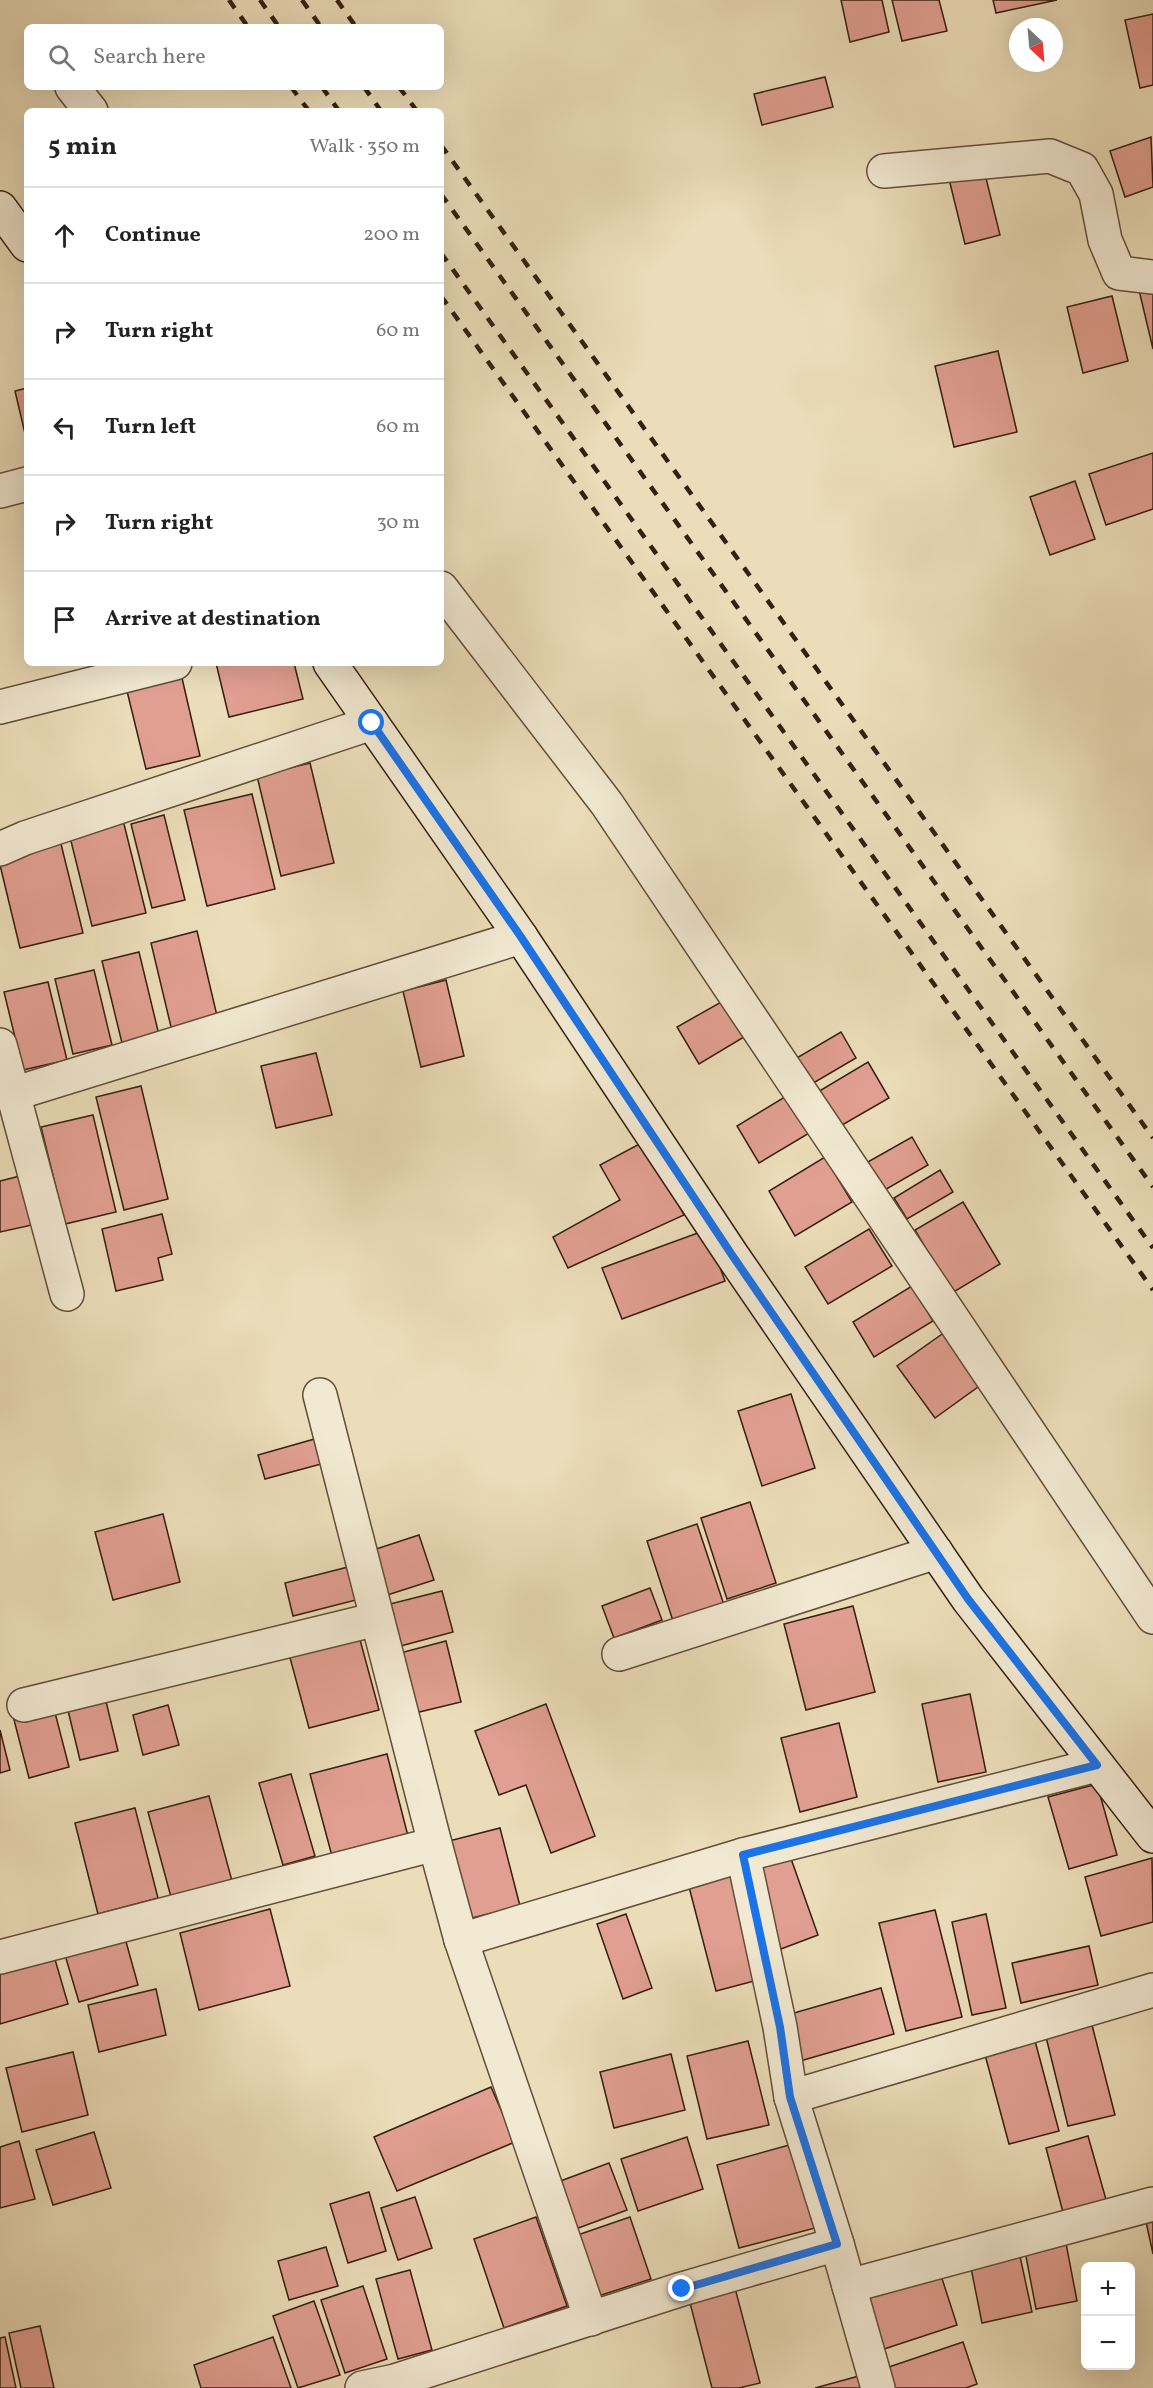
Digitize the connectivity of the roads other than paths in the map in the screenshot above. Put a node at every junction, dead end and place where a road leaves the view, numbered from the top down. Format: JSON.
{"nodes":[{"id":1,"x":74,"y":90,"type":"edge"},
{"id":2,"x":89,"y":108,"type":"edge"},
{"id":3,"x":884,"y":171,"type":"dead end"},
{"id":4,"x":0,"y":208,"type":"edge"},
{"id":5,"x":24,"y":241,"type":"edge"},
{"id":6,"x":1153,"y":277,"type":"edge"},
{"id":7,"x":24,"y":485,"type":"edge"},
{"id":8,"x":0,"y":491,"type":"edge"},
{"id":9,"x":444,"y":592,"type":"edge"},
{"id":10,"x":163,"y":666,"type":"edge"},
{"id":11,"x":332,"y":666,"type":"edge"},
{"id":12,"x":0,"y":707,"type":"edge"},
{"id":13,"x":372,"y":723,"type":"junction"},
{"id":14,"x":0,"y":849,"type":"edge"},
{"id":15,"x":521,"y":937,"type":"junction"},
{"id":16,"x":0,"y":1045,"type":"edge"},
{"id":17,"x":13,"y":1094,"type":"junction"},
{"id":18,"x":67,"y":1294,"type":"dead end"},
{"id":19,"x":320,"y":1395,"type":"dead end"},
{"id":20,"x":936,"y":1552,"type":"junction"},
{"id":21,"x":1153,"y":1617,"type":"edge"},
{"id":22,"x":377,"y":1619,"type":"junction"},
{"id":23,"x":620,"y":1654,"type":"dead end"},
{"id":24,"x":24,"y":1704,"type":"dead end"},
{"id":25,"x":1097,"y":1765,"type":"junction"},
{"id":26,"x":1153,"y":1836,"type":"edge"},
{"id":27,"x":435,"y":1844,"type":"junction"},
{"id":28,"x":743,"y":1855,"type":"junction"},
{"id":29,"x":461,"y":1940,"type":"junction"},
{"id":30,"x":0,"y":1957,"type":"edge"},
{"id":31,"x":1153,"y":1990,"type":"edge"},
{"id":32,"x":790,"y":2097,"type":"junction"},
{"id":33,"x":1153,"y":2204,"type":"edge"},
{"id":34,"x":837,"y":2244,"type":"junction"},
{"id":35,"x":849,"y":2286,"type":"junction"},
{"id":36,"x":591,"y":2319,"type":"junction"},
{"id":37,"x":362,"y":2388,"type":"edge"},
{"id":38,"x":878,"y":2388,"type":"edge"}],
"edges":[{"from":1,"to":2,"type":"street"},
{"from":3,"to":6,"type":"street"},
{"from":4,"to":5,"type":"street"},
{"from":7,"to":8,"type":"street"},
{"from":9,"to":21,"type":"street"},
{"from":10,"to":12,"type":"street"},
{"from":11,"to":13,"type":"street"},
{"from":13,"to":14,"type":"street"},
{"from":13,"to":15,"type":"street"},
{"from":15,"to":17,"type":"street"},
{"from":15,"to":20,"type":"street"},
{"from":16,"to":17,"type":"street"},
{"from":17,"to":18,"type":"street"},
{"from":19,"to":22,"type":"street"},
{"from":20,"to":23,"type":"street"},
{"from":20,"to":25,"type":"street"},
{"from":22,"to":24,"type":"street"},
{"from":22,"to":27,"type":"street"},
{"from":25,"to":26,"type":"street"},
{"from":25,"to":28,"type":"street"},
{"from":27,"to":29,"type":"street"},
{"from":27,"to":30,"type":"street"},
{"from":28,"to":29,"type":"street"},
{"from":28,"to":32,"type":"street"},
{"from":29,"to":36,"type":"street"},
{"from":31,"to":32,"type":"street"},
{"from":32,"to":34,"type":"street"},
{"from":33,"to":35,"type":"street"},
{"from":34,"to":35,"type":"street"},
{"from":34,"to":36,"type":"street"},
{"from":35,"to":38,"type":"street"},
{"from":36,"to":37,"type":"street"}]}
